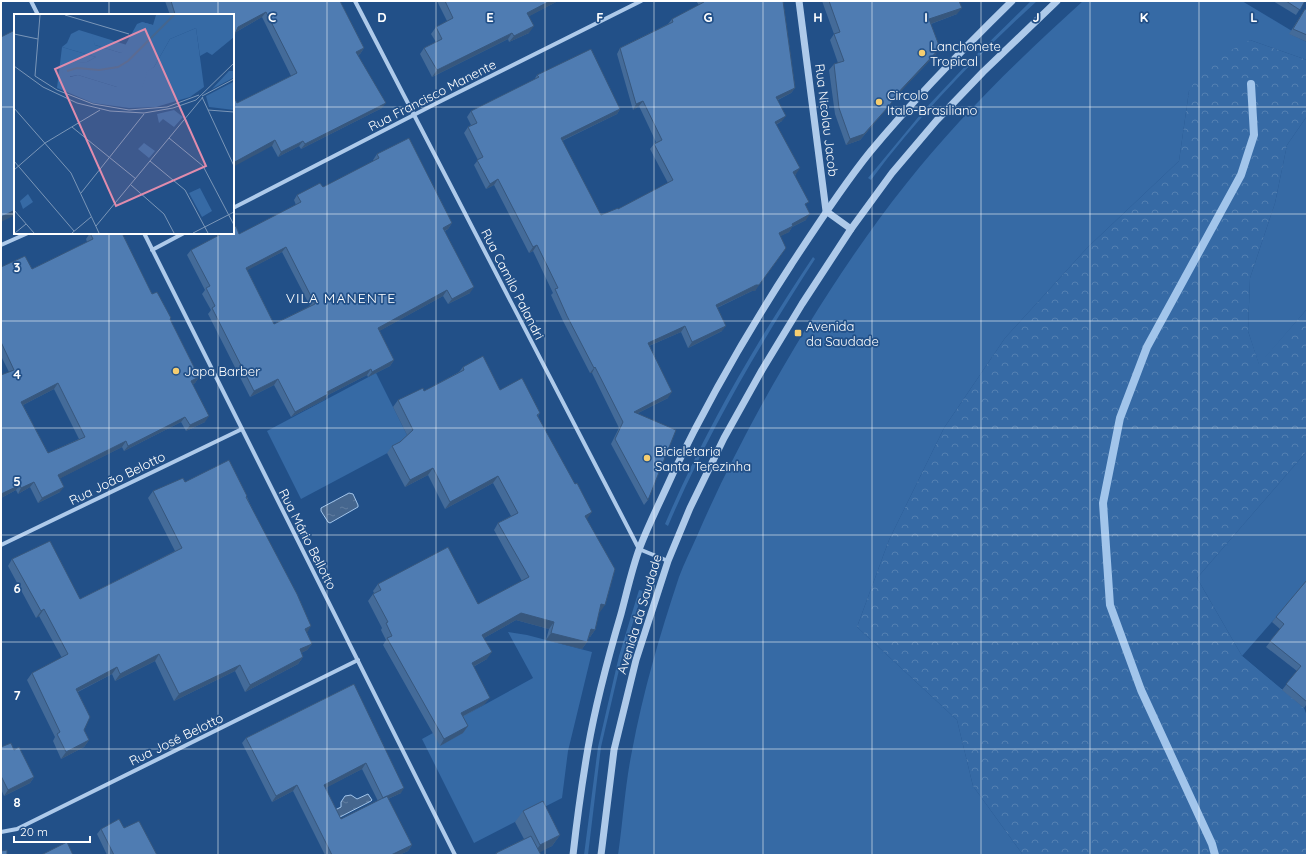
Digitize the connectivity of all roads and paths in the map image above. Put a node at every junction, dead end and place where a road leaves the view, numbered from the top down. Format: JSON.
{"nodes":[{"id":1,"x":31,"y":1,"type":"edge"},
{"id":2,"x":356,"y":1,"type":"edge"},
{"id":3,"x":641,"y":1,"type":"edge"},
{"id":4,"x":799,"y":1,"type":"edge"},
{"id":5,"x":1012,"y":1,"type":"edge"},
{"id":6,"x":1057,"y":1,"type":"edge"},
{"id":7,"x":38,"y":14,"type":"edge"},
{"id":8,"x":414,"y":115,"type":"junction"},
{"id":9,"x":234,"y":207,"type":"edge"},
{"id":10,"x":826,"y":211,"type":"junction"},
{"id":11,"x":851,"y":229,"type":"junction"},
{"id":12,"x":26,"y":234,"type":"edge"},
{"id":13,"x":144,"y":234,"type":"edge"},
{"id":14,"x":182,"y":234,"type":"edge"},
{"id":15,"x":1,"y":245,"type":"edge"},
{"id":16,"x":152,"y":250,"type":"junction"},
{"id":17,"x":242,"y":429,"type":"junction"},
{"id":18,"x":1,"y":545,"type":"edge"},
{"id":19,"x":639,"y":549,"type":"junction"},
{"id":20,"x":668,"y":561,"type":"junction"},
{"id":21,"x":358,"y":660,"type":"junction"},
{"id":22,"x":1,"y":832,"type":"edge"},
{"id":23,"x":455,"y":855,"type":"edge"},
{"id":24,"x":573,"y":855,"type":"edge"},
{"id":25,"x":601,"y":855,"type":"edge"}],
"edges":[{"from":1,"to":7,"type":"street"},
{"from":2,"to":8,"type":"street","name":"Rua Camilo Palandri"},
{"from":3,"to":8,"type":"street","name":"Rua Francisco Manente"},
{"from":4,"to":10,"type":"street","name":"Rua Nicolau Jacob"},
{"from":5,"to":10,"type":"street","name":"Avenida da Saudade"},
{"from":6,"to":11,"type":"street","name":"Avenida da Saudade"},
{"from":8,"to":9,"type":"street","name":"Rua Francisco Manente"},
{"from":8,"to":19,"type":"street","name":"Rua Camilo Palandri"},
{"from":10,"to":11,"type":"street"},
{"from":10,"to":19,"type":"street","name":"Avenida da Saudade"},
{"from":11,"to":20,"type":"street","name":"Avenida da Saudade"},
{"from":12,"to":15,"type":"street"},
{"from":13,"to":16,"type":"street","name":"Rua Mário Bellotto"},
{"from":14,"to":16,"type":"street"},
{"from":16,"to":17,"type":"street","name":"Rua Mário Bellotto"},
{"from":17,"to":18,"type":"street","name":"Rua João Belotto"},
{"from":17,"to":21,"type":"street","name":"Rua Mário Bellotto"},
{"from":19,"to":20,"type":"street"},
{"from":19,"to":24,"type":"street","name":"Avenida da Saudade"},
{"from":20,"to":25,"type":"street","name":"Avenida da Saudade"},
{"from":21,"to":22,"type":"street","name":"Rua José Belotto"},
{"from":21,"to":23,"type":"street","name":"Rua Mário Bellotto"}]}
